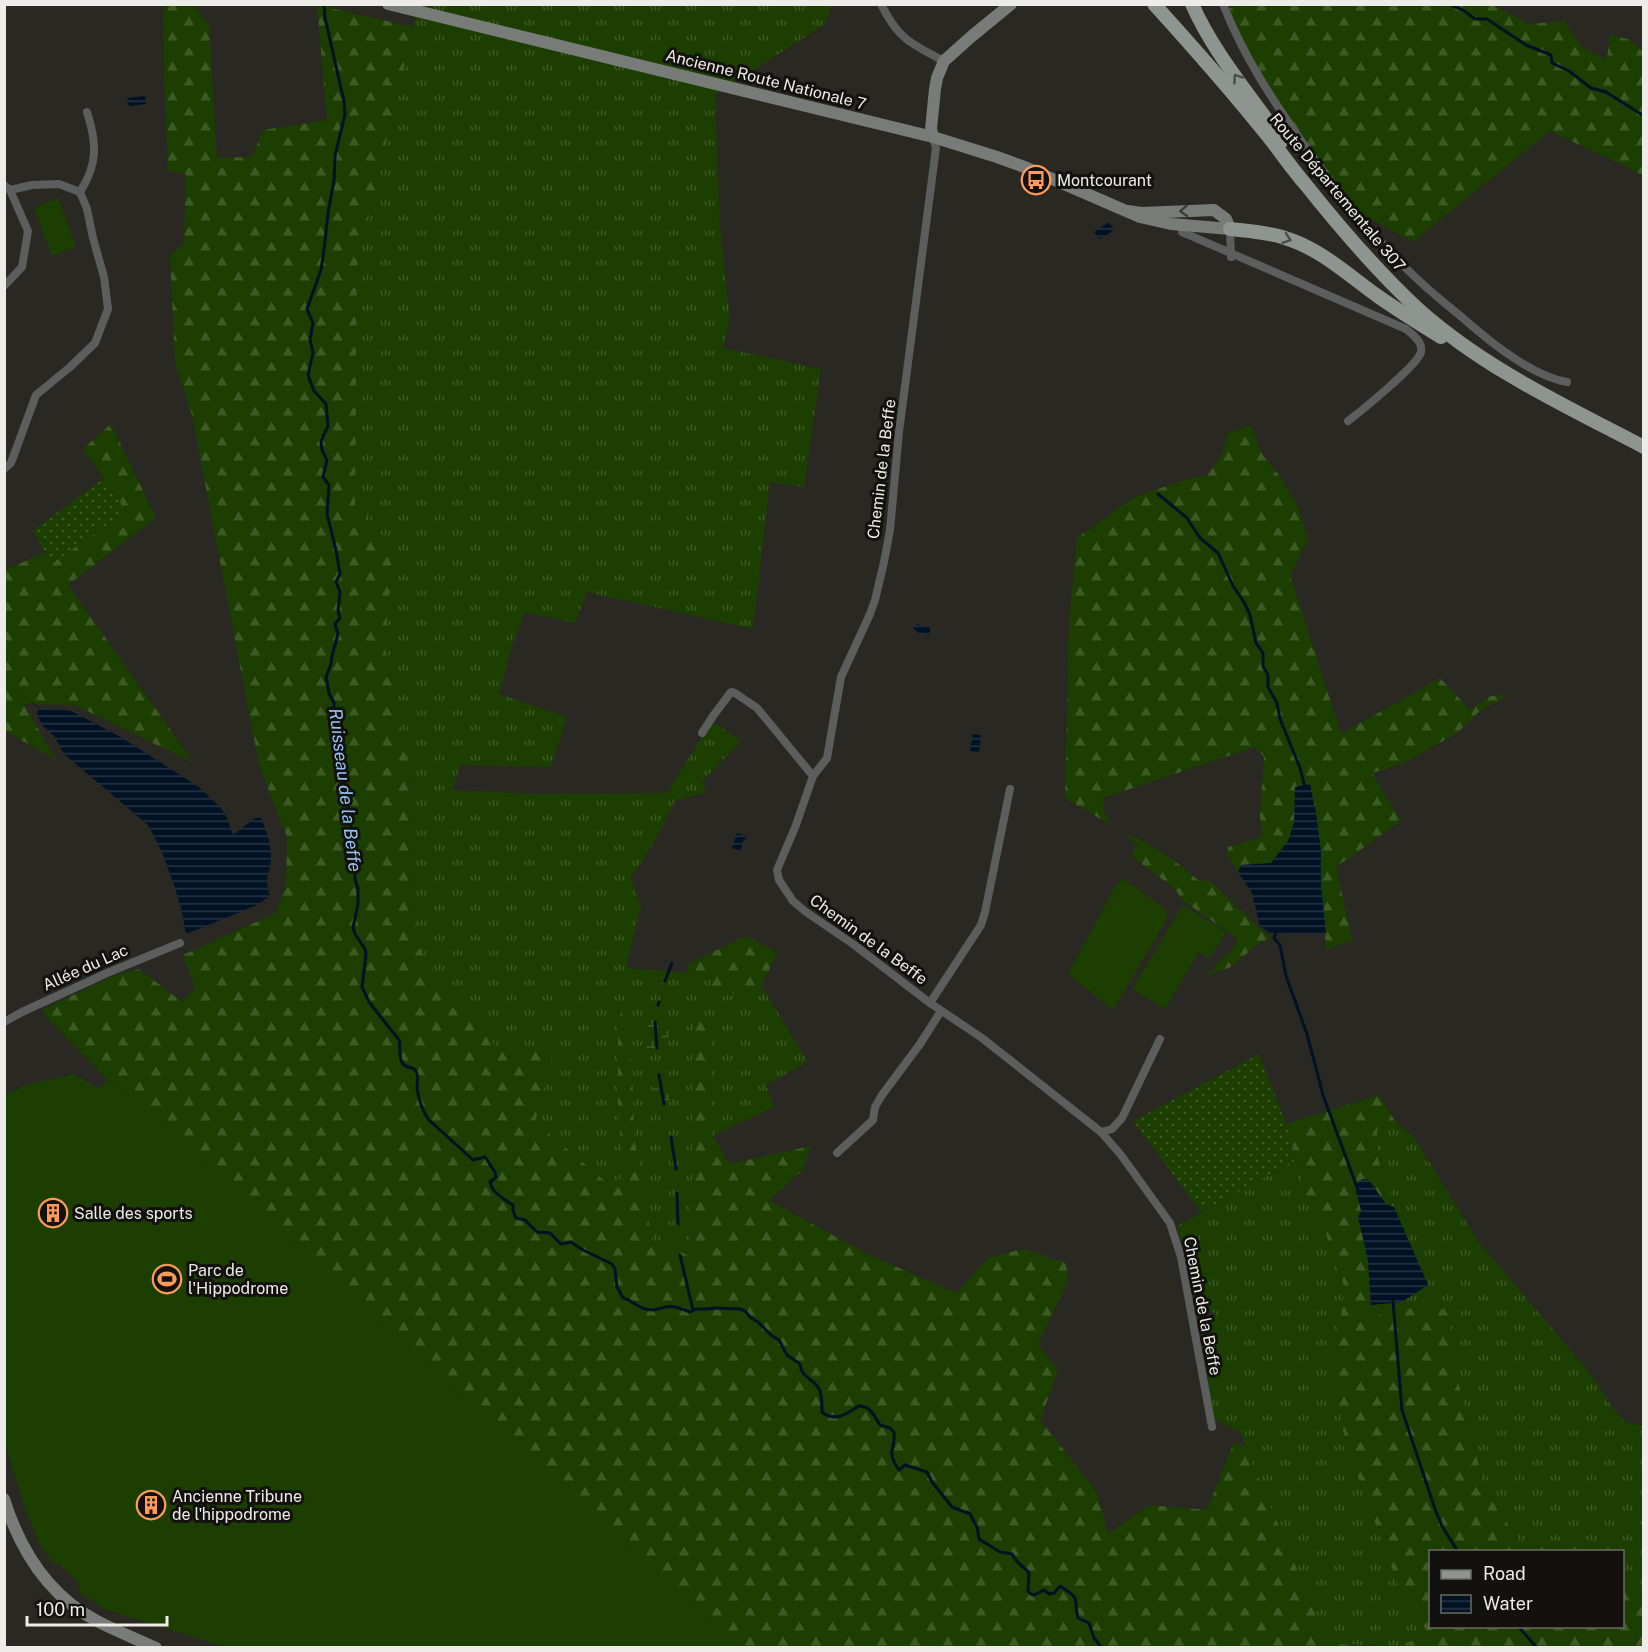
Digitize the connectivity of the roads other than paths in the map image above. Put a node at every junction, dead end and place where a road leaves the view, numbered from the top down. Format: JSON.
{"nodes":[{"id":1,"x":388,"y":4,"type":"edge"},
{"id":2,"x":881,"y":4,"type":"edge"},
{"id":3,"x":1011,"y":4,"type":"edge"},
{"id":4,"x":1154,"y":4,"type":"edge"},
{"id":5,"x":1192,"y":4,"type":"edge"},
{"id":6,"x":1223,"y":4,"type":"edge"},
{"id":7,"x":944,"y":60,"type":"junction"},
{"id":8,"x":87,"y":112,"type":"dead end"},
{"id":9,"x":933,"y":137,"type":"junction"},
{"id":10,"x":7,"y":187,"type":"edge"},
{"id":11,"x":80,"y":192,"type":"junction"},
{"id":12,"x":1128,"y":212,"type":"junction"},
{"id":13,"x":1230,"y":229,"type":"junction"},
{"id":14,"x":1182,"y":231,"type":"dead end"},
{"id":15,"x":1231,"y":255,"type":"junction"},
{"id":16,"x":1371,"y":261,"type":"junction"},
{"id":17,"x":4,"y":286,"type":"edge"},
{"id":18,"x":1567,"y":382,"type":"dead end"},
{"id":19,"x":1545,"y":395,"type":"junction"},
{"id":20,"x":1348,"y":421,"type":"dead end"},
{"id":21,"x":1644,"y":447,"type":"edge"},
{"id":22,"x":4,"y":469,"type":"edge"},
{"id":23,"x":702,"y":734,"type":"dead end"},
{"id":24,"x":813,"y":776,"type":"junction"},
{"id":25,"x":1010,"y":789,"type":"dead end"},
{"id":26,"x":180,"y":943,"type":"dead end"},
{"id":27,"x":930,"y":1003,"type":"junction"},
{"id":28,"x":941,"y":1011,"type":"junction"},
{"id":29,"x":4,"y":1022,"type":"edge"},
{"id":30,"x":1160,"y":1039,"type":"dead end"},
{"id":31,"x":1101,"y":1132,"type":"junction"},
{"id":32,"x":837,"y":1153,"type":"dead end"},
{"id":33,"x":1212,"y":1427,"type":"dead end"},
{"id":34,"x":4,"y":1499,"type":"edge"},
{"id":35,"x":156,"y":1647,"type":"edge"}],
"edges":[{"from":1,"to":9,"type":"street","name":"Ancienne Route Nationale 7"},
{"from":2,"to":7,"type":"street"},
{"from":3,"to":7,"type":"street"},
{"from":4,"to":16,"type":"main road","name":"Route Départementale 307"},
{"from":16,"to":5,"type":"main road","one_way":true},
{"from":6,"to":18,"type":"street"},
{"from":7,"to":9,"type":"street"},
{"from":8,"to":11,"type":"street"},
{"from":9,"to":12,"type":"street","name":"Ancienne Route Nationale 7"},
{"from":9,"to":24,"type":"street","name":"Chemin de la Beffe"},
{"from":10,"to":11,"type":"street"},
{"from":10,"to":17,"type":"street"},
{"from":11,"to":22,"type":"street"},
{"from":12,"to":13,"type":"street","name":"Ancienne Route Nationale 7"},
{"from":13,"to":12,"type":"street","name":"Ancienne Route Nationale 7","one_way":true},
{"from":13,"to":15,"type":"street"},
{"from":13,"to":19,"type":"main road","one_way":true},
{"from":14,"to":15,"type":"street"},
{"from":15,"to":20,"type":"street"},
{"from":16,"to":19,"type":"main road","name":"Route Départementale 307"},
{"from":19,"to":21,"type":"main road","name":"Route Départementale 307"},
{"from":23,"to":24,"type":"street"},
{"from":24,"to":27,"type":"street","name":"Chemin de la Beffe"},
{"from":25,"to":27,"type":"street"},
{"from":26,"to":29,"type":"street","name":"Allée du Lac"},
{"from":27,"to":28,"type":"street","name":"Chemin de la Beffe"},
{"from":28,"to":31,"type":"street","name":"Chemin de la Beffe"},
{"from":28,"to":32,"type":"street"},
{"from":30,"to":31,"type":"street"},
{"from":31,"to":33,"type":"street","name":"Chemin de la Beffe"},
{"from":34,"to":35,"type":"street"}]}
